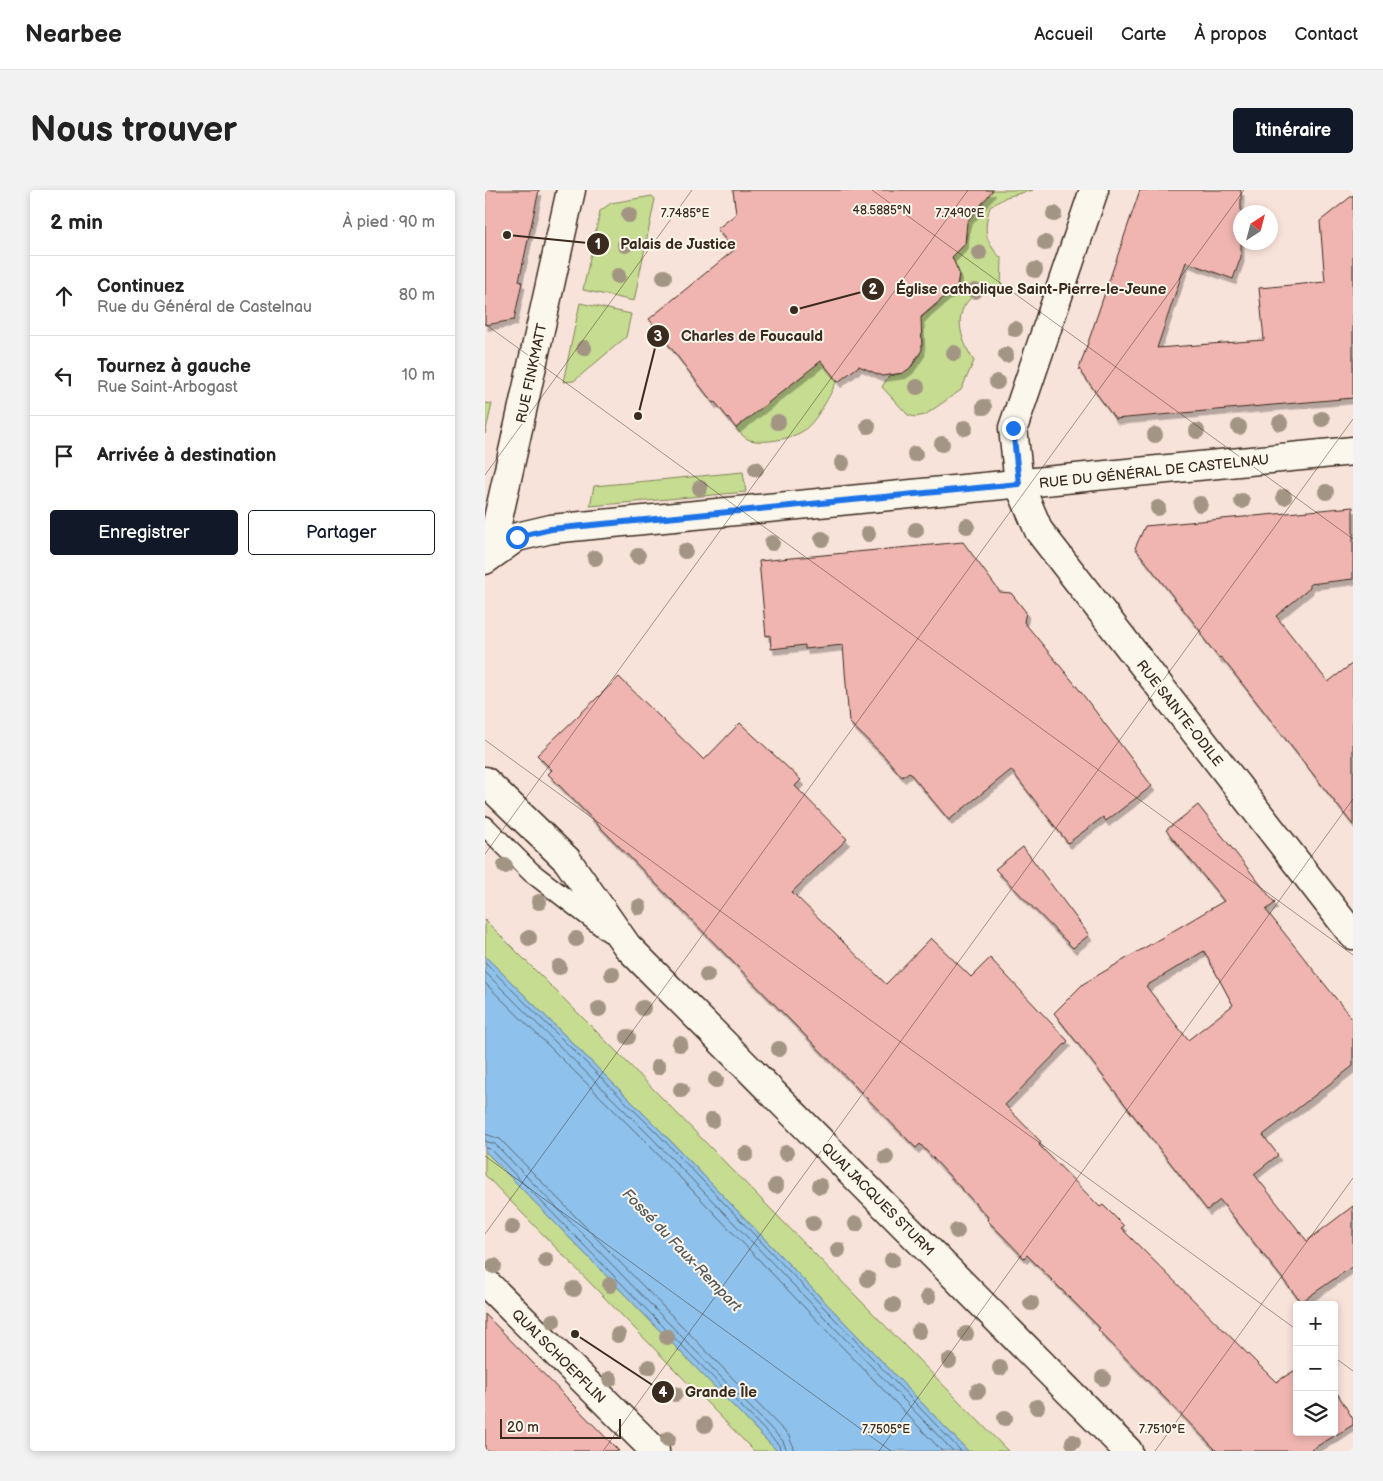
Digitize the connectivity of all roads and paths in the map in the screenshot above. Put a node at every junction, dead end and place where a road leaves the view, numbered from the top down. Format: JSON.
{"nodes":[{"id":1,"x":571,"y":190,"type":"edge"},
{"id":2,"x":1094,"y":190,"type":"edge"},
{"id":3,"x":1353,"y":451,"type":"edge"},
{"id":4,"x":1019,"y":484,"type":"junction"},
{"id":5,"x":487,"y":558,"type":"edge"},
{"id":6,"x":485,"y":781,"type":"edge"},
{"id":7,"x":485,"y":826,"type":"edge"},
{"id":8,"x":1353,"y":935,"type":"edge"},
{"id":9,"x":627,"y":946,"type":"junction"},
{"id":10,"x":485,"y":1282,"type":"edge"},
{"id":11,"x":655,"y":1451,"type":"edge"},
{"id":12,"x":1128,"y":1451,"type":"edge"}],
"edges":[{"from":1,"to":5,"type":"street","name":"RUE FINKMATT"},
{"from":2,"to":4,"type":"street","name":"RUE SAINTE-ODILE"},
{"from":3,"to":4,"type":"street","name":"RUE DU GÉNÉRAL DE CASTELNAU"},
{"from":4,"to":5,"type":"street","name":"RUE DU GÉNÉRAL DE CASTELNAU"},
{"from":4,"to":8,"type":"street","name":"RUE SAINTE-ODILE"},
{"from":6,"to":9,"type":"street","name":"QUAI JACQUES STURM"},
{"from":7,"to":9,"type":"lane","name":"QUAI JACQUES STURM"},
{"from":9,"to":12,"type":"street","name":"QUAI JACQUES STURM"},
{"from":10,"to":11,"type":"street","name":"QUAI SCHOEPFLIN"}]}
